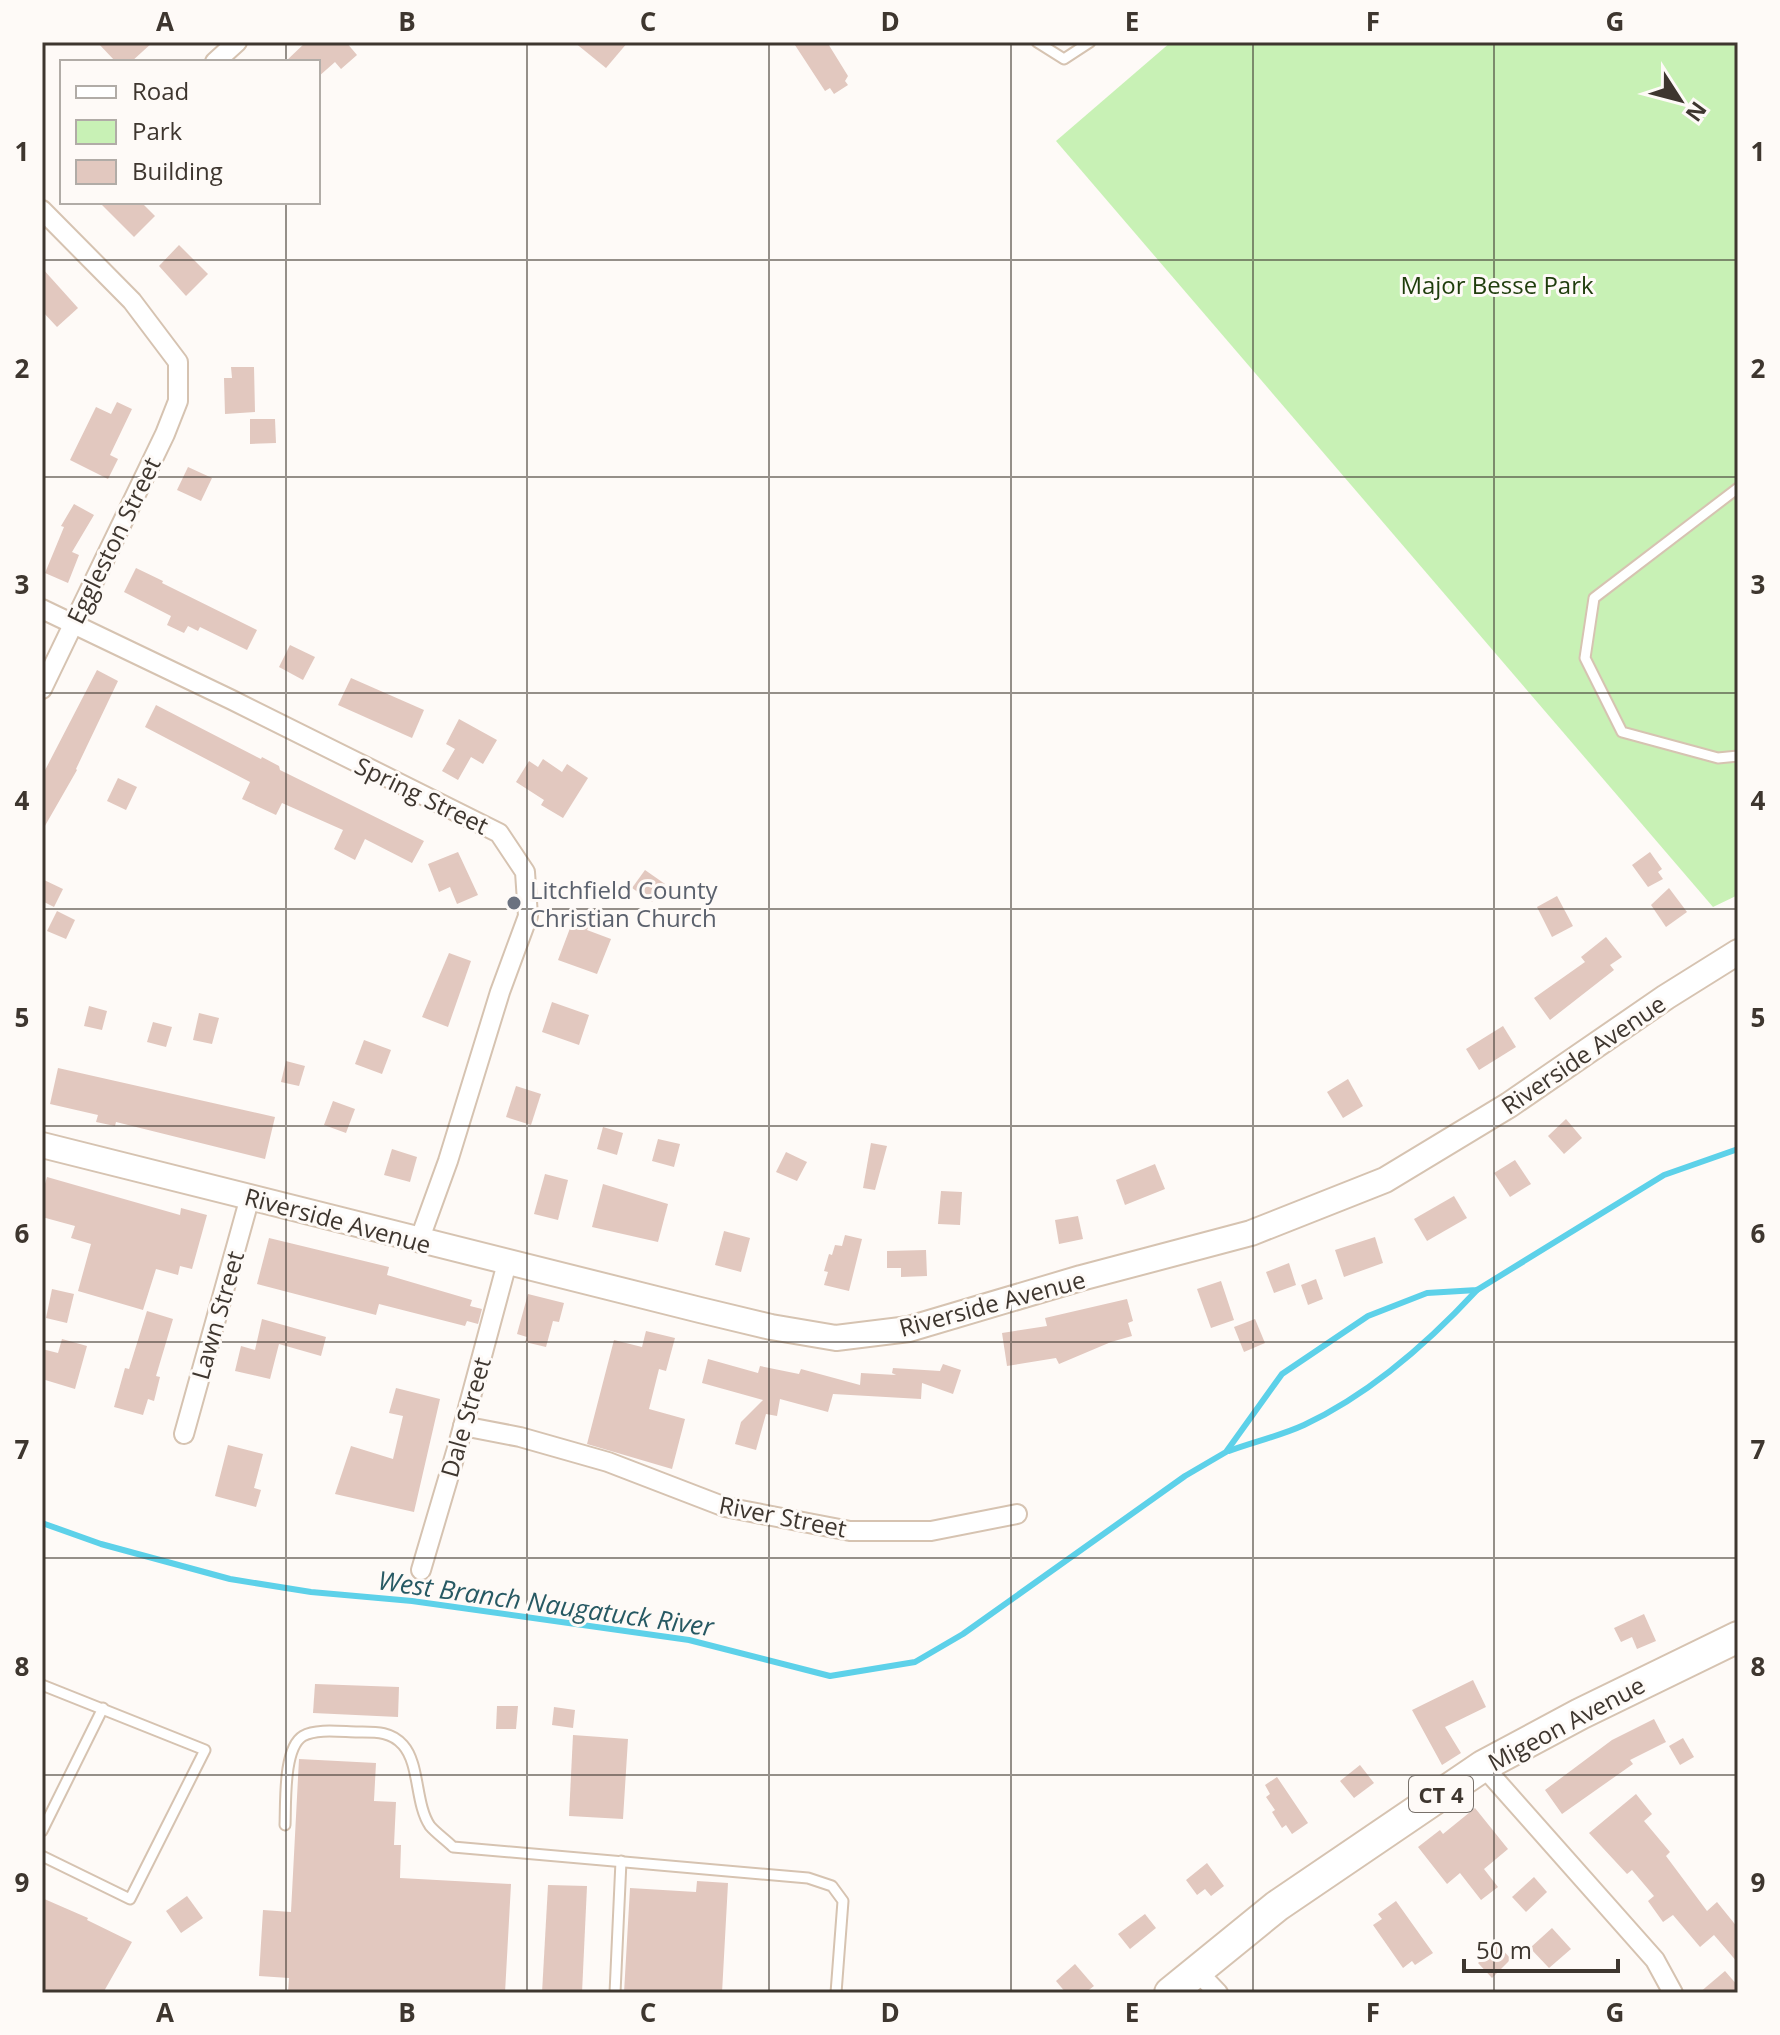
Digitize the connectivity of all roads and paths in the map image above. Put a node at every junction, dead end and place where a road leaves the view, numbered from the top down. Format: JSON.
{"nodes":[{"id":1,"x":237,"y":42,"type":"edge"},
{"id":2,"x":1037,"y":42,"type":"edge"},
{"id":3,"x":1090,"y":42,"type":"edge"},
{"id":4,"x":217,"y":60,"type":"edge"},
{"id":5,"x":51,"y":209,"type":"edge"},
{"id":6,"x":1738,"y":488,"type":"edge"},
{"id":7,"x":42,"y":609,"type":"edge"},
{"id":8,"x":72,"y":623,"type":"junction"},
{"id":9,"x":42,"y":689,"type":"edge"},
{"id":10,"x":1738,"y":756,"type":"edge"},
{"id":11,"x":1738,"y":952,"type":"edge"},
{"id":12,"x":42,"y":1145,"type":"edge"},
{"id":13,"x":250,"y":1197,"type":"junction"},
{"id":14,"x":419,"y":1241,"type":"junction"},
{"id":15,"x":507,"y":1263,"type":"junction"},
{"id":16,"x":463,"y":1426,"type":"junction"},
{"id":17,"x":184,"y":1434,"type":"dead end"},
{"id":18,"x":1017,"y":1514,"type":"dead end"},
{"id":19,"x":421,"y":1570,"type":"dead end"},
{"id":20,"x":1738,"y":1637,"type":"edge"},
{"id":21,"x":42,"y":1685,"type":"edge"},
{"id":22,"x":103,"y":1708,"type":"junction"},
{"id":23,"x":1483,"y":1766,"type":"junction"},
{"id":24,"x":285,"y":1825,"type":"dead end"},
{"id":25,"x":42,"y":1831,"type":"edge"},
{"id":26,"x":42,"y":1856,"type":"edge"},
{"id":27,"x":621,"y":1861,"type":"junction"},
{"id":28,"x":1208,"y":1982,"type":"edge"},
{"id":29,"x":615,"y":1993,"type":"edge"},
{"id":30,"x":836,"y":1993,"type":"edge"},
{"id":31,"x":1170,"y":1993,"type":"edge"},
{"id":32,"x":1673,"y":1993,"type":"edge"}],
"edges":[{"from":1,"to":4,"type":"street"},
{"from":2,"to":3,"type":"lane"},
{"from":5,"to":8,"type":"street","name":"Eggleston Street"},
{"from":6,"to":10,"type":"lane"},
{"from":7,"to":8,"type":"street","name":"Spring Street"},
{"from":8,"to":9,"type":"street","name":"Eggleston Street"},
{"from":8,"to":14,"type":"street","name":"Spring Street"},
{"from":11,"to":15,"type":"street","name":"Riverside Avenue"},
{"from":12,"to":13,"type":"street","name":"Riverside Avenue"},
{"from":13,"to":14,"type":"street","name":"Riverside Avenue"},
{"from":13,"to":17,"type":"street","name":"Lawn Street"},
{"from":14,"to":15,"type":"street","name":"Riverside Avenue"},
{"from":15,"to":16,"type":"street","name":"Dale Street"},
{"from":16,"to":18,"type":"street","name":"River Street"},
{"from":16,"to":19,"type":"street","name":"Dale Street"},
{"from":20,"to":23,"type":"main road","name":"Migeon Avenue","number":"CT 4"},
{"from":21,"to":22,"type":"lane"},
{"from":22,"to":25,"type":"lane"},
{"from":22,"to":26,"type":"lane"},
{"from":23,"to":28,"type":"main road","name":"Migeon Avenue","number":"CT 4"},
{"from":23,"to":32,"type":"street"},
{"from":24,"to":27,"type":"lane"},
{"from":27,"to":29,"type":"lane"},
{"from":27,"to":30,"type":"lane"},
{"from":28,"to":31,"type":"main road","name":"Migeon Avenue","number":"CT 4"}]}
